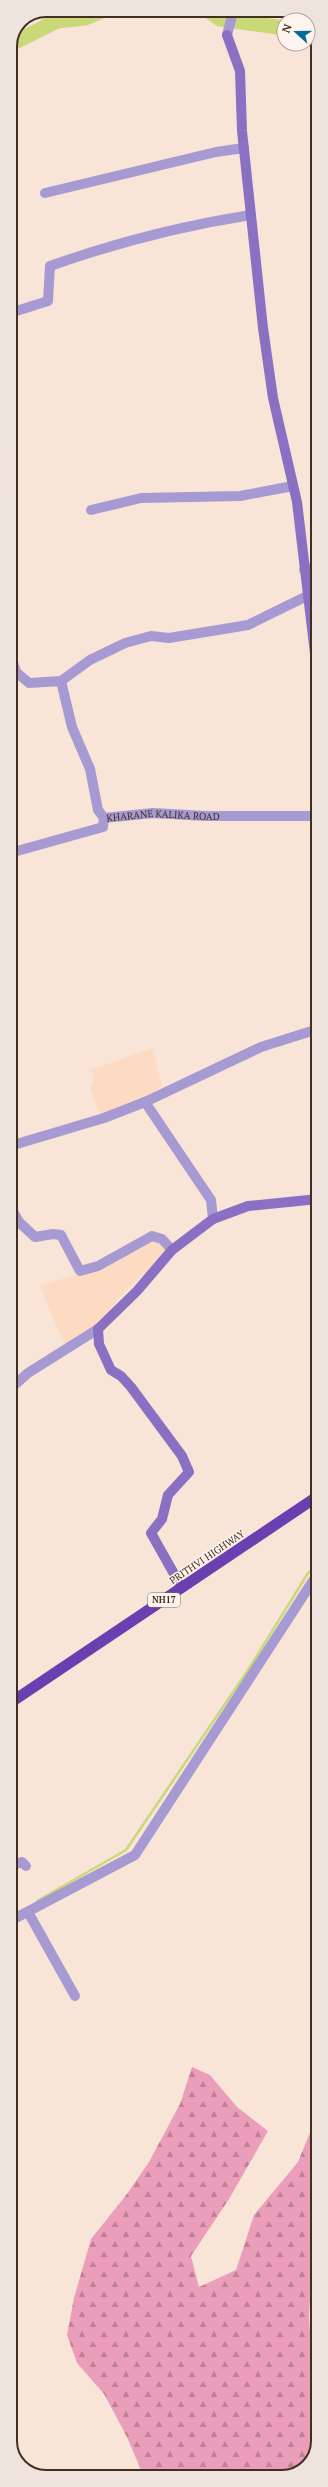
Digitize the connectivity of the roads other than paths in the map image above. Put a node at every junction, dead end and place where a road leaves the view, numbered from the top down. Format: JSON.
{"nodes":[{"id":1,"x":232,"y":17,"type":"edge"},
{"id":2,"x":227,"y":35,"type":"joint"},
{"id":3,"x":244,"y":148,"type":"junction"},
{"id":4,"x":45,"y":192,"type":"dead end"},
{"id":5,"x":251,"y":215,"type":"junction"},
{"id":6,"x":17,"y":311,"type":"edge"},
{"id":7,"x":293,"y":486,"type":"junction"},
{"id":8,"x":91,"y":510,"type":"dead end"},
{"id":9,"x":311,"y":568,"type":"edge"},
{"id":10,"x":304,"y":570,"type":"junction"},
{"id":11,"x":307,"y":596,"type":"junction"},
{"id":12,"x":311,"y":626,"type":"edge"},
{"id":13,"x":17,"y":673,"type":"edge"},
{"id":14,"x":61,"y":681,"type":"junction"},
{"id":15,"x":311,"y":816,"type":"edge"},
{"id":16,"x":104,"y":818,"type":"junction"},
{"id":17,"x":17,"y":851,"type":"edge"},
{"id":18,"x":311,"y":1031,"type":"edge"},
{"id":19,"x":145,"y":1102,"type":"junction"},
{"id":20,"x":17,"y":1144,"type":"edge"},
{"id":21,"x":311,"y":1200,"type":"edge"},
{"id":22,"x":17,"y":1218,"type":"edge"},
{"id":23,"x":213,"y":1219,"type":"junction"},
{"id":24,"x":172,"y":1250,"type":"junction"},
{"id":25,"x":98,"y":1329,"type":"junction"},
{"id":26,"x":17,"y":1383,"type":"edge"},
{"id":27,"x":311,"y":1501,"type":"edge"},
{"id":28,"x":311,"y":1584,"type":"edge"},
{"id":29,"x":182,"y":1588,"type":"junction"},
{"id":30,"x":17,"y":1698,"type":"edge"},
{"id":31,"x":17,"y":1864,"type":"edge"},
{"id":32,"x":26,"y":1866,"type":"dead end"},
{"id":33,"x":28,"y":1912,"type":"junction"},
{"id":34,"x":17,"y":1918,"type":"edge"},
{"id":35,"x":75,"y":1996,"type":"dead end"}],
"edges":[{"from":1,"to":2,"type":"street"},
{"from":2,"to":3,"type":"main road"},
{"from":3,"to":4,"type":"street"},
{"from":3,"to":5,"type":"main road"},
{"from":5,"to":6,"type":"street"},
{"from":5,"to":7,"type":"main road"},
{"from":7,"to":8,"type":"street"},
{"from":7,"to":10,"type":"main road"},
{"from":9,"to":10,"type":"street"},
{"from":10,"to":11,"type":"main road"},
{"from":11,"to":12,"type":"main road"},
{"from":11,"to":14,"type":"street"},
{"from":13,"to":14,"type":"street"},
{"from":14,"to":16,"type":"street","name":"KHARANE KALIKA ROAD"},
{"from":15,"to":16,"type":"street","name":"KHARANE KALIKA ROAD"},
{"from":16,"to":17,"type":"street"},
{"from":18,"to":19,"type":"street"},
{"from":19,"to":20,"type":"street"},
{"from":19,"to":23,"type":"street"},
{"from":21,"to":23,"type":"main road"},
{"from":22,"to":24,"type":"street"},
{"from":23,"to":24,"type":"main road"},
{"from":24,"to":25,"type":"main road"},
{"from":25,"to":26,"type":"street"},
{"from":25,"to":29,"type":"main road"},
{"from":27,"to":29,"type":"highway","name":"PRITHVI HIGHWAY","number":"NH17"},
{"from":28,"to":33,"type":"street"},
{"from":29,"to":30,"type":"highway","name":"PRITHVI HIGHWAY","number":"NH17"},
{"from":31,"to":32,"type":"street"},
{"from":33,"to":34,"type":"street"},
{"from":33,"to":35,"type":"street"}]}
